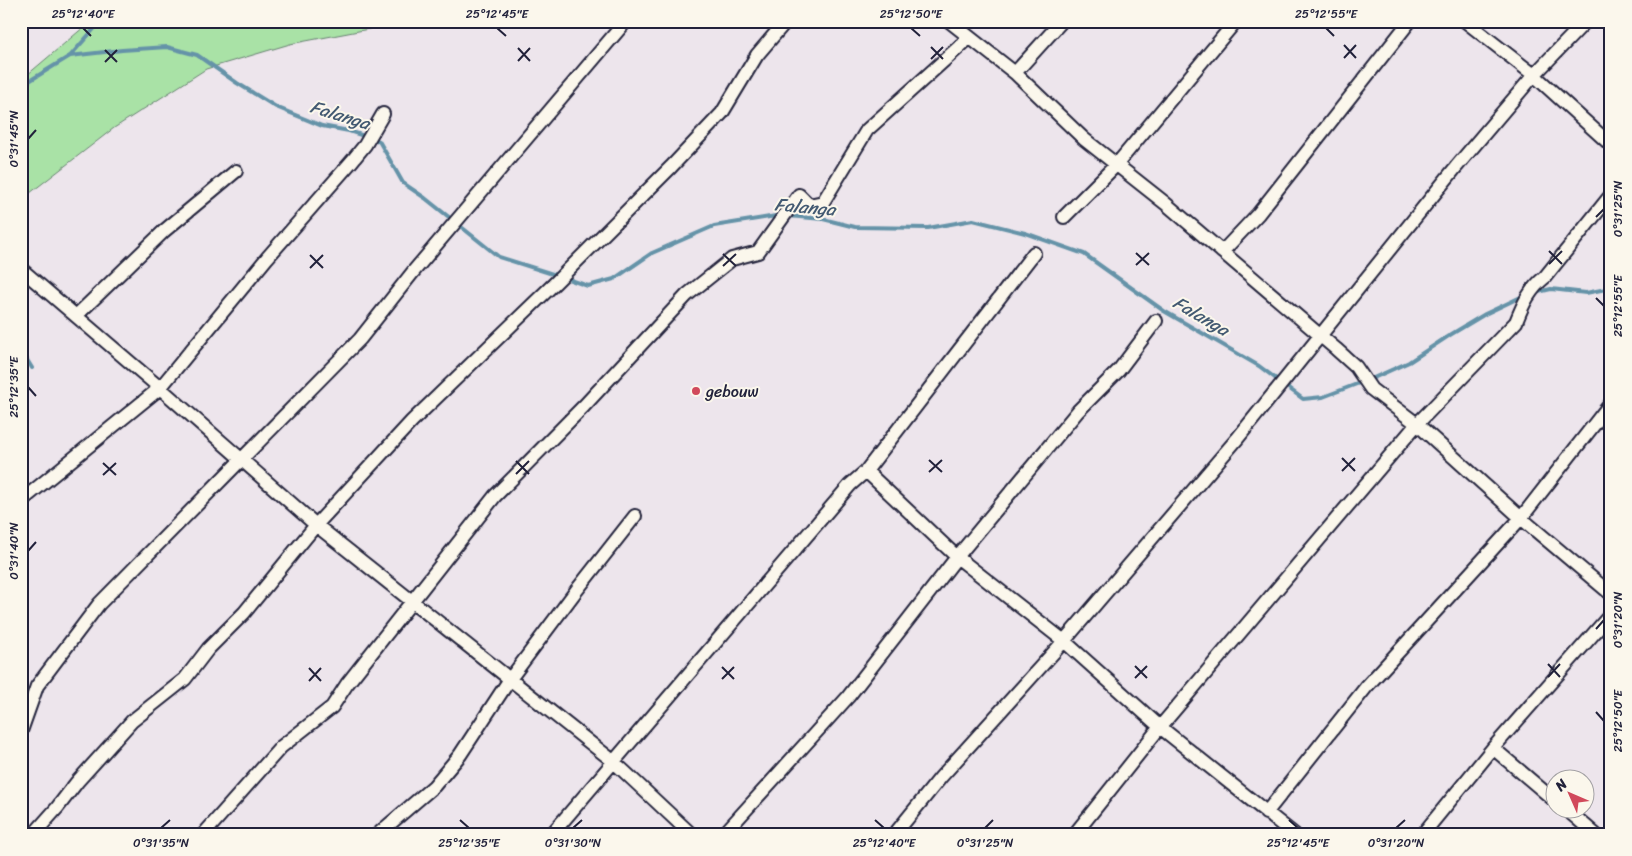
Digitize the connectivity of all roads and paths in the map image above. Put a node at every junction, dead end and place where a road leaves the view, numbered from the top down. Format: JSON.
{"nodes":[{"id":1,"x":626,"y":21,"type":"edge"},
{"id":2,"x":786,"y":21,"type":"edge"},
{"id":3,"x":949,"y":21,"type":"edge"},
{"id":4,"x":1062,"y":21,"type":"edge"},
{"id":5,"x":1236,"y":21,"type":"edge"},
{"id":6,"x":1410,"y":21,"type":"edge"},
{"id":7,"x":1465,"y":21,"type":"edge"},
{"id":8,"x":1586,"y":21,"type":"edge"},
{"id":9,"x":969,"y":38,"type":"junction"},
{"id":10,"x":1015,"y":73,"type":"junction"},
{"id":11,"x":1534,"y":75,"type":"junction"},
{"id":12,"x":383,"y":114,"type":"dead end"},
{"id":13,"x":1611,"y":145,"type":"edge"},
{"id":14,"x":1117,"y":164,"type":"junction"},
{"id":15,"x":236,"y":171,"type":"dead end"},
{"id":16,"x":1611,"y":195,"type":"edge"},
{"id":17,"x":1064,"y":216,"type":"dead end"},
{"id":18,"x":1222,"y":252,"type":"junction"},
{"id":19,"x":1034,"y":253,"type":"dead end"},
{"id":20,"x":21,"y":269,"type":"edge"},
{"id":21,"x":76,"y":316,"type":"junction"},
{"id":22,"x":1156,"y":322,"type":"dead end"},
{"id":23,"x":1319,"y":335,"type":"junction"},
{"id":24,"x":160,"y":388,"type":"junction"},
{"id":25,"x":1611,"y":403,"type":"edge"},
{"id":26,"x":1417,"y":424,"type":"junction"},
{"id":27,"x":241,"y":458,"type":"junction"},
{"id":28,"x":866,"y":471,"type":"junction"},
{"id":29,"x":21,"y":501,"type":"edge"},
{"id":30,"x":635,"y":516,"type":"dead end"},
{"id":31,"x":1521,"y":518,"type":"junction"},
{"id":32,"x":316,"y":525,"type":"junction"},
{"id":33,"x":957,"y":558,"type":"junction"},
{"id":34,"x":1611,"y":594,"type":"edge"},
{"id":35,"x":414,"y":601,"type":"junction"},
{"id":36,"x":1611,"y":614,"type":"edge"},
{"id":37,"x":1064,"y":641,"type":"junction"},
{"id":38,"x":510,"y":679,"type":"junction"},
{"id":39,"x":1160,"y":728,"type":"junction"},
{"id":40,"x":21,"y":731,"type":"edge"},
{"id":41,"x":1493,"y":748,"type":"junction"},
{"id":42,"x":613,"y":761,"type":"junction"},
{"id":43,"x":1544,"y":791,"type":"edge"},
{"id":44,"x":1266,"y":813,"type":"junction"},
{"id":45,"x":1576,"y":818,"type":"edge"},
{"id":46,"x":33,"y":835,"type":"edge"},
{"id":47,"x":203,"y":835,"type":"edge"},
{"id":48,"x":378,"y":835,"type":"edge"},
{"id":49,"x":551,"y":835,"type":"edge"},
{"id":50,"x":692,"y":835,"type":"edge"},
{"id":51,"x":723,"y":835,"type":"edge"},
{"id":52,"x":894,"y":835,"type":"edge"},
{"id":53,"x":1074,"y":835,"type":"edge"},
{"id":54,"x":1295,"y":835,"type":"edge"},
{"id":55,"x":1422,"y":835,"type":"edge"},
{"id":56,"x":1596,"y":835,"type":"edge"}],
"edges":[{"from":1,"to":27,"type":"street"},
{"from":2,"to":32,"type":"street"},
{"from":3,"to":9,"type":"street"},
{"from":4,"to":10,"type":"street"},
{"from":5,"to":14,"type":"street"},
{"from":6,"to":18,"type":"street"},
{"from":7,"to":11,"type":"street"},
{"from":8,"to":11,"type":"street"},
{"from":9,"to":10,"type":"street"},
{"from":9,"to":35,"type":"street"},
{"from":10,"to":14,"type":"street"},
{"from":11,"to":13,"type":"street"},
{"from":11,"to":23,"type":"street"},
{"from":12,"to":24,"type":"street"},
{"from":14,"to":17,"type":"street"},
{"from":14,"to":18,"type":"street"},
{"from":15,"to":21,"type":"street"},
{"from":16,"to":26,"type":"street"},
{"from":18,"to":23,"type":"street"},
{"from":19,"to":28,"type":"street"},
{"from":20,"to":21,"type":"street"},
{"from":21,"to":24,"type":"street"},
{"from":22,"to":33,"type":"street"},
{"from":23,"to":26,"type":"street"},
{"from":23,"to":37,"type":"street"},
{"from":24,"to":27,"type":"street"},
{"from":24,"to":29,"type":"street"},
{"from":25,"to":31,"type":"street"},
{"from":26,"to":31,"type":"street"},
{"from":26,"to":39,"type":"street"},
{"from":27,"to":32,"type":"street"},
{"from":27,"to":40,"type":"street"},
{"from":28,"to":33,"type":"street"},
{"from":28,"to":42,"type":"street"},
{"from":30,"to":38,"type":"street"},
{"from":31,"to":34,"type":"street"},
{"from":31,"to":44,"type":"street"},
{"from":32,"to":35,"type":"street"},
{"from":32,"to":46,"type":"street"},
{"from":33,"to":37,"type":"street"},
{"from":33,"to":51,"type":"street"},
{"from":35,"to":38,"type":"street"},
{"from":35,"to":47,"type":"street"},
{"from":36,"to":41,"type":"street"},
{"from":37,"to":39,"type":"street"},
{"from":37,"to":52,"type":"street"},
{"from":38,"to":42,"type":"street"},
{"from":38,"to":48,"type":"street"},
{"from":39,"to":44,"type":"street"},
{"from":39,"to":53,"type":"street"},
{"from":41,"to":43,"type":"street"},
{"from":41,"to":55,"type":"street"},
{"from":42,"to":49,"type":"street"},
{"from":42,"to":50,"type":"street"},
{"from":44,"to":54,"type":"street"},
{"from":45,"to":56,"type":"street"}]}
